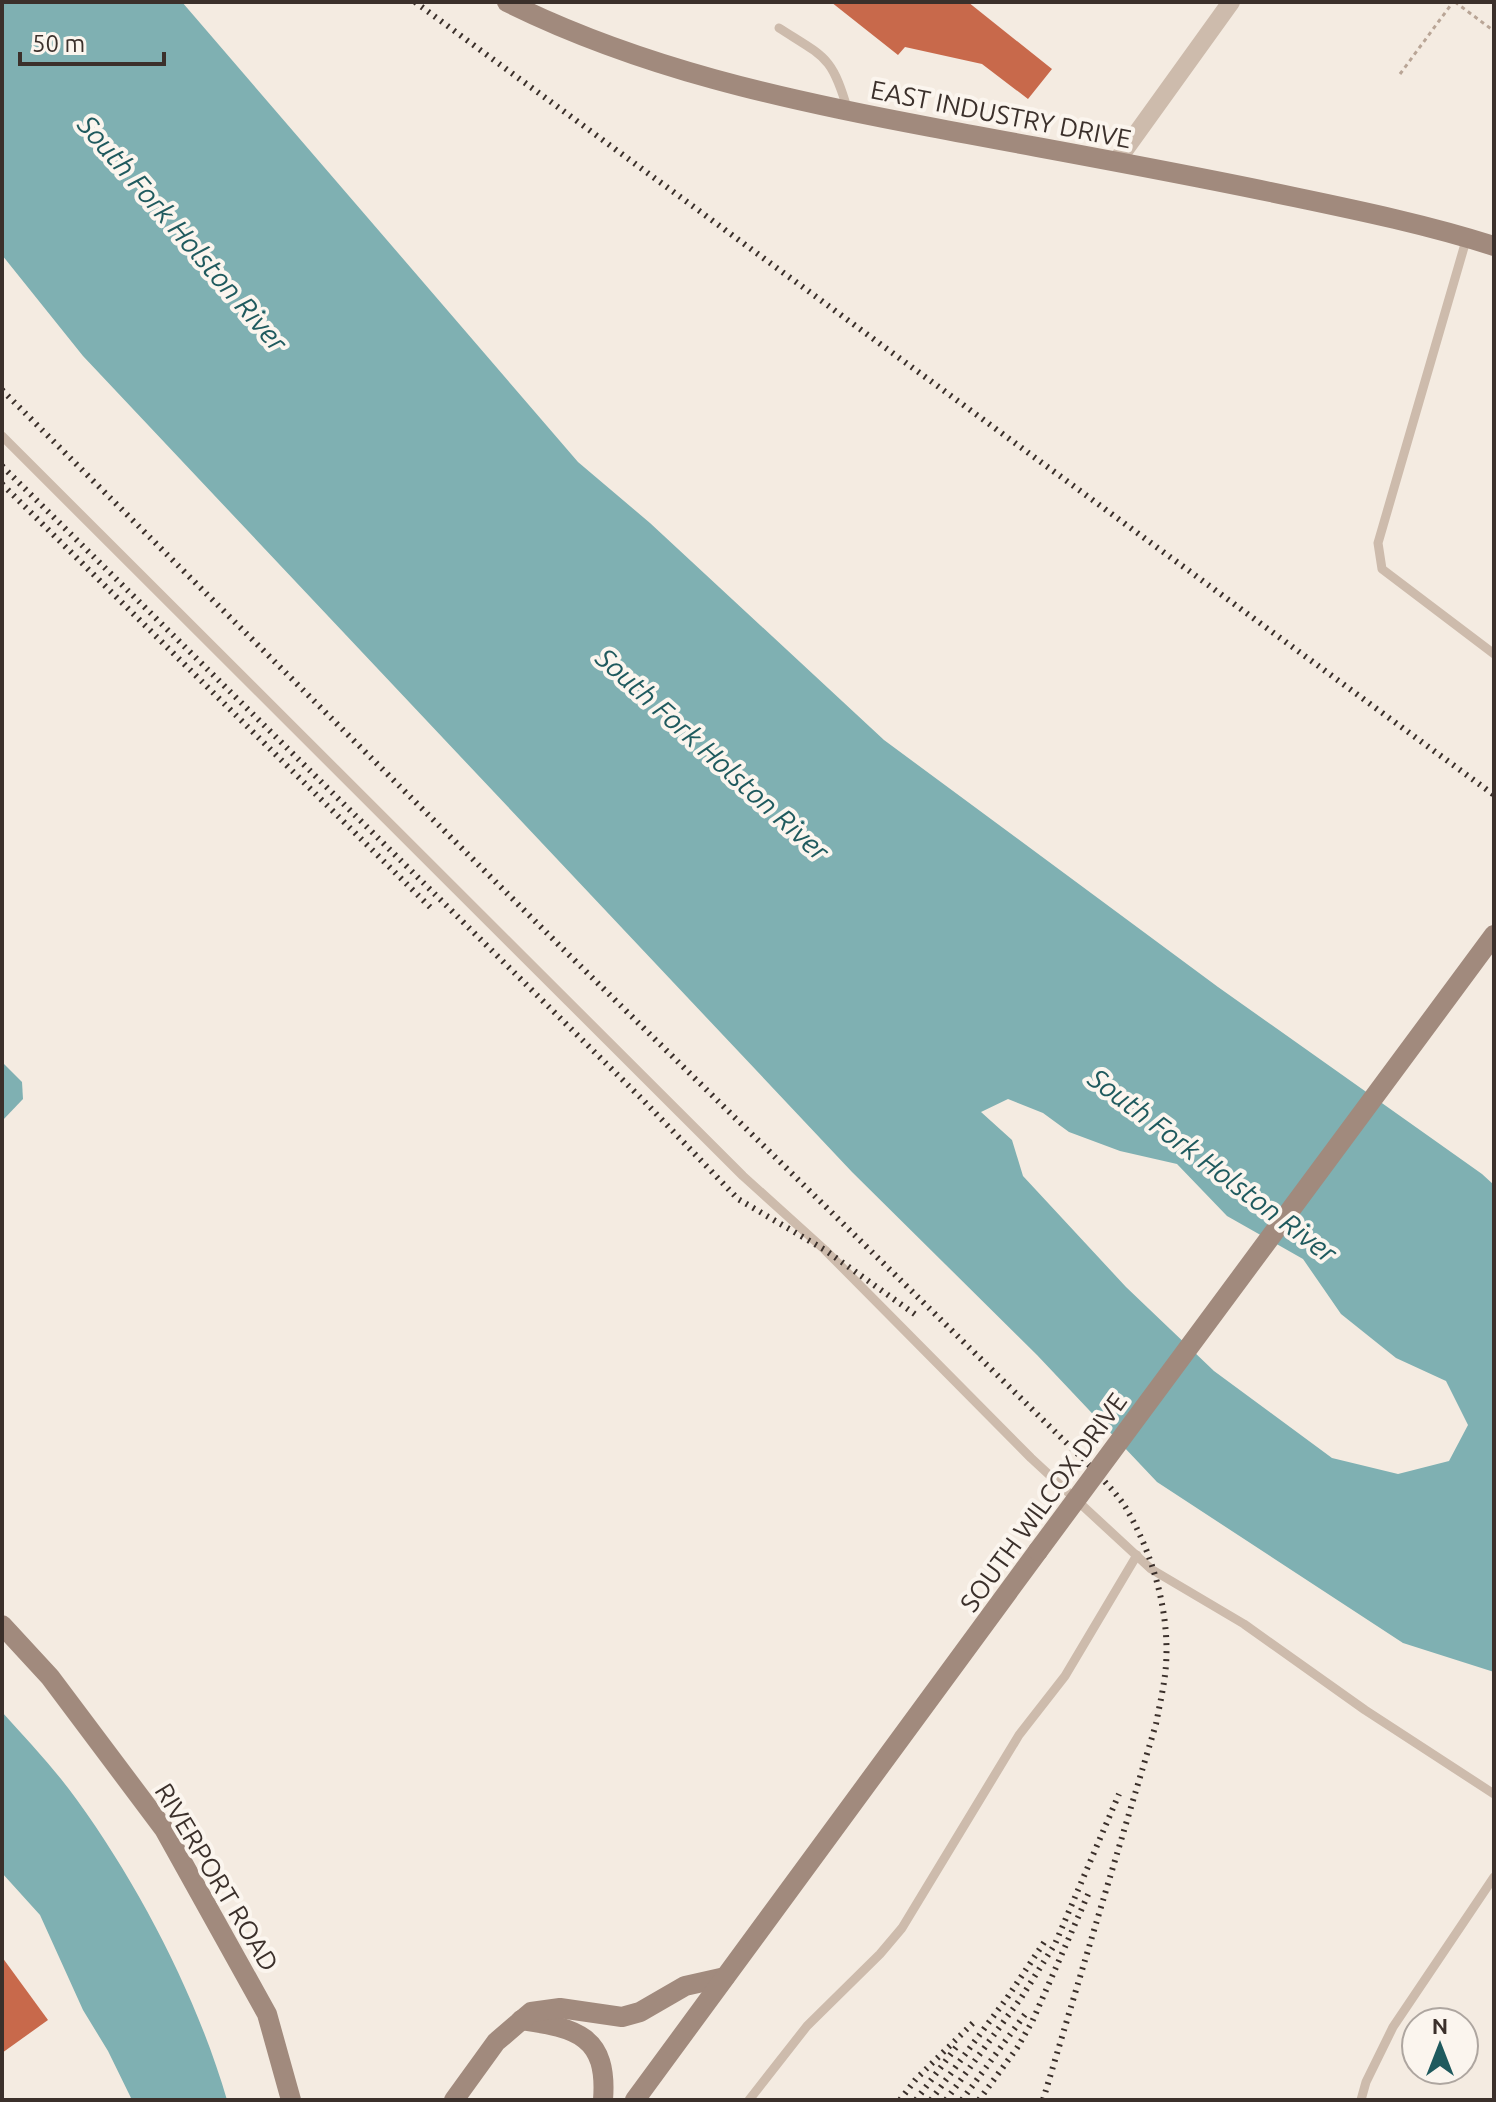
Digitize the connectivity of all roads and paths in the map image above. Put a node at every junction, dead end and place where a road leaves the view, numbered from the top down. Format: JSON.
{"nodes":[{"id":1,"x":507,"y":2,"type":"edge"},
{"id":2,"x":1231,"y":2,"type":"edge"},
{"id":3,"x":1454,"y":2,"type":"edge"},
{"id":4,"x":779,"y":28,"type":"dead end"},
{"id":5,"x":1494,"y":31,"type":"edge"},
{"id":6,"x":1400,"y":74,"type":"dead end"},
{"id":7,"x":848,"y":111,"type":"junction"},
{"id":8,"x":1116,"y":162,"type":"junction"},
{"id":9,"x":1467,"y":237,"type":"junction"},
{"id":10,"x":1494,"y":246,"type":"edge"},
{"id":11,"x":2,"y":436,"type":"edge"},
{"id":12,"x":1494,"y":654,"type":"edge"},
{"id":13,"x":1494,"y":935,"type":"edge"},
{"id":14,"x":1137,"y":1555,"type":"junction"},
{"id":15,"x":2,"y":1625,"type":"edge"},
{"id":16,"x":1494,"y":1794,"type":"edge"},
{"id":17,"x":1494,"y":1877,"type":"edge"},
{"id":18,"x":725,"y":1977,"type":"junction"},
{"id":19,"x":521,"y":2020,"type":"junction"},
{"id":20,"x":291,"y":2100,"type":"edge"},
{"id":21,"x":454,"y":2100,"type":"edge"},
{"id":22,"x":603,"y":2100,"type":"edge"},
{"id":23,"x":635,"y":2100,"type":"edge"},
{"id":24,"x":749,"y":2100,"type":"edge"},
{"id":25,"x":1361,"y":2100,"type":"edge"}],
"edges":[{"from":1,"to":7,"type":"main road","name":"EAST INDUSTRY DRIVE"},
{"from":2,"to":8,"type":"street"},
{"from":3,"to":5,"type":"path"},
{"from":3,"to":6,"type":"path"},
{"from":4,"to":7,"type":"lane"},
{"from":7,"to":8,"type":"main road","name":"EAST INDUSTRY DRIVE"},
{"from":8,"to":9,"type":"main road","name":"EAST INDUSTRY DRIVE"},
{"from":9,"to":10,"type":"main road","name":"EAST INDUSTRY DRIVE"},
{"from":9,"to":12,"type":"lane"},
{"from":11,"to":14,"type":"lane"},
{"from":13,"to":18,"type":"main road","name":"SOUTH WILCOX DRIVE","bridge":true},
{"from":14,"to":16,"type":"lane"},
{"from":14,"to":24,"type":"lane"},
{"from":15,"to":20,"type":"main road","name":"RIVERPORT ROAD"},
{"from":17,"to":25,"type":"lane"},
{"from":18,"to":19,"type":"main road"},
{"from":18,"to":23,"type":"main road","name":"SOUTH WILCOX DRIVE"},
{"from":19,"to":21,"type":"main road"},
{"from":19,"to":22,"type":"main road"}]}
